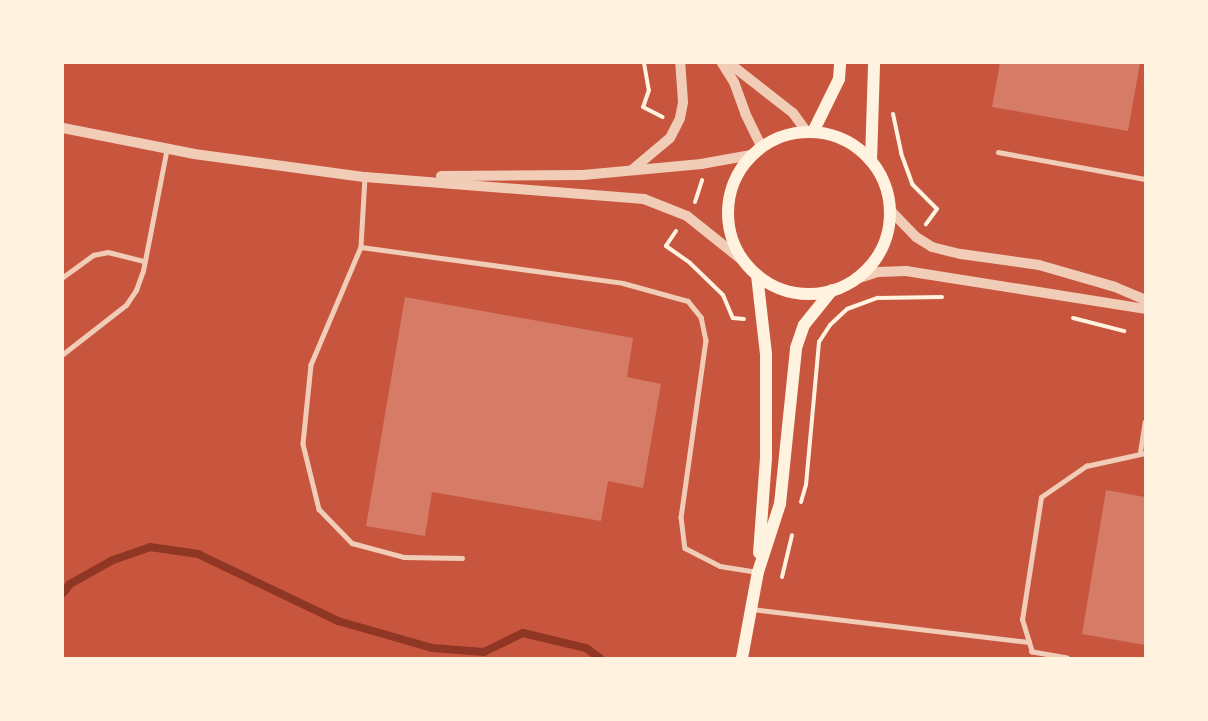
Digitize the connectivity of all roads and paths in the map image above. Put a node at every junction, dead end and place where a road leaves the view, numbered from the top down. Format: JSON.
{"nodes":[{"id":1,"x":644,"y":63,"type":"edge"},
{"id":2,"x":680,"y":63,"type":"edge"},
{"id":3,"x":722,"y":63,"type":"edge"},
{"id":4,"x":729,"y":63,"type":"edge"},
{"id":5,"x":840,"y":63,"type":"edge"},
{"id":6,"x":874,"y":63,"type":"edge"},
{"id":7,"x":892,"y":112,"type":"dead end"},
{"id":8,"x":658,"y":115,"type":"dead end"},
{"id":9,"x":63,"y":128,"type":"edge"},
{"id":10,"x":810,"y":131,"type":"junction"},
{"id":11,"x":761,"y":146,"type":"junction"},
{"id":12,"x":167,"y":148,"type":"junction"},
{"id":13,"x":998,"y":152,"type":"dead end"},
{"id":14,"x":751,"y":155,"type":"junction"},
{"id":15,"x":872,"y":161,"type":"junction"},
{"id":16,"x":633,"y":169,"type":"junction"},
{"id":17,"x":365,"y":177,"type":"junction"},
{"id":18,"x":1145,"y":179,"type":"edge"},
{"id":19,"x":890,"y":210,"type":"junction"},
{"id":20,"x":928,"y":222,"type":"dead end"},
{"id":21,"x":672,"y":237,"type":"dead end"},
{"id":22,"x":361,"y":247,"type":"junction"},
{"id":23,"x":742,"y":260,"type":"junction"},
{"id":24,"x":146,"y":261,"type":"junction"},
{"id":25,"x":756,"y":275,"type":"junction"},
{"id":26,"x":63,"y":276,"type":"edge"},
{"id":27,"x":856,"y":279,"type":"junction"},
{"id":28,"x":832,"y":290,"type":"junction"},
{"id":29,"x":950,"y":296,"type":"dead end"},
{"id":30,"x":1145,"y":300,"type":"edge"},
{"id":31,"x":1145,"y":309,"type":"edge"},
{"id":32,"x":1070,"y":317,"type":"dead end"},
{"id":33,"x":740,"y":318,"type":"dead end"},
{"id":34,"x":1124,"y":331,"type":"dead end"},
{"id":35,"x":63,"y":354,"type":"edge"},
{"id":36,"x":1145,"y":422,"type":"edge"},
{"id":37,"x":1143,"y":452,"type":"edge"},
{"id":38,"x":800,"y":504,"type":"dead end"},
{"id":39,"x":792,"y":533,"type":"dead end"},
{"id":40,"x":462,"y":558,"type":"dead end"},
{"id":41,"x":758,"y":572,"type":"junction"},
{"id":42,"x":782,"y":577,"type":"dead end"},
{"id":43,"x":752,"y":609,"type":"junction"},
{"id":44,"x":1029,"y":642,"type":"junction"},
{"id":45,"x":742,"y":658,"type":"edge"},
{"id":46,"x":1067,"y":658,"type":"edge"}],
"edges":[{"from":1,"to":8,"type":"path"},
{"from":2,"to":16,"type":"street"},
{"from":3,"to":11,"type":"street"},
{"from":4,"to":10,"type":"street"},
{"from":5,"to":10,"type":"main road"},
{"from":6,"to":15,"type":"main road"},
{"from":7,"to":20,"type":"path"},
{"from":9,"to":12,"type":"street"},
{"from":10,"to":11,"type":"main road"},
{"from":10,"to":15,"type":"main road"},
{"from":11,"to":14,"type":"main road"},
{"from":12,"to":17,"type":"street"},
{"from":12,"to":24,"type":"lane"},
{"from":13,"to":18,"type":"lane"},
{"from":14,"to":16,"type":"street"},
{"from":14,"to":23,"type":"main road"},
{"from":15,"to":19,"type":"main road"},
{"from":16,"to":17,"type":"street"},
{"from":17,"to":22,"type":"lane"},
{"from":17,"to":23,"type":"street"},
{"from":19,"to":27,"type":"main road"},
{"from":19,"to":30,"type":"street"},
{"from":21,"to":33,"type":"path"},
{"from":22,"to":40,"type":"lane"},
{"from":22,"to":41,"type":"lane"},
{"from":23,"to":25,"type":"main road"},
{"from":24,"to":26,"type":"lane"},
{"from":24,"to":35,"type":"lane"},
{"from":25,"to":28,"type":"main road"},
{"from":25,"to":41,"type":"main road"},
{"from":27,"to":28,"type":"main road"},
{"from":27,"to":31,"type":"street"},
{"from":28,"to":41,"type":"main road"},
{"from":29,"to":38,"type":"path"},
{"from":32,"to":34,"type":"path"},
{"from":36,"to":37,"type":"lane"},
{"from":37,"to":44,"type":"lane"},
{"from":39,"to":42,"type":"path"},
{"from":41,"to":43,"type":"main road"},
{"from":43,"to":44,"type":"lane"},
{"from":43,"to":45,"type":"main road"},
{"from":44,"to":46,"type":"lane"}]}
